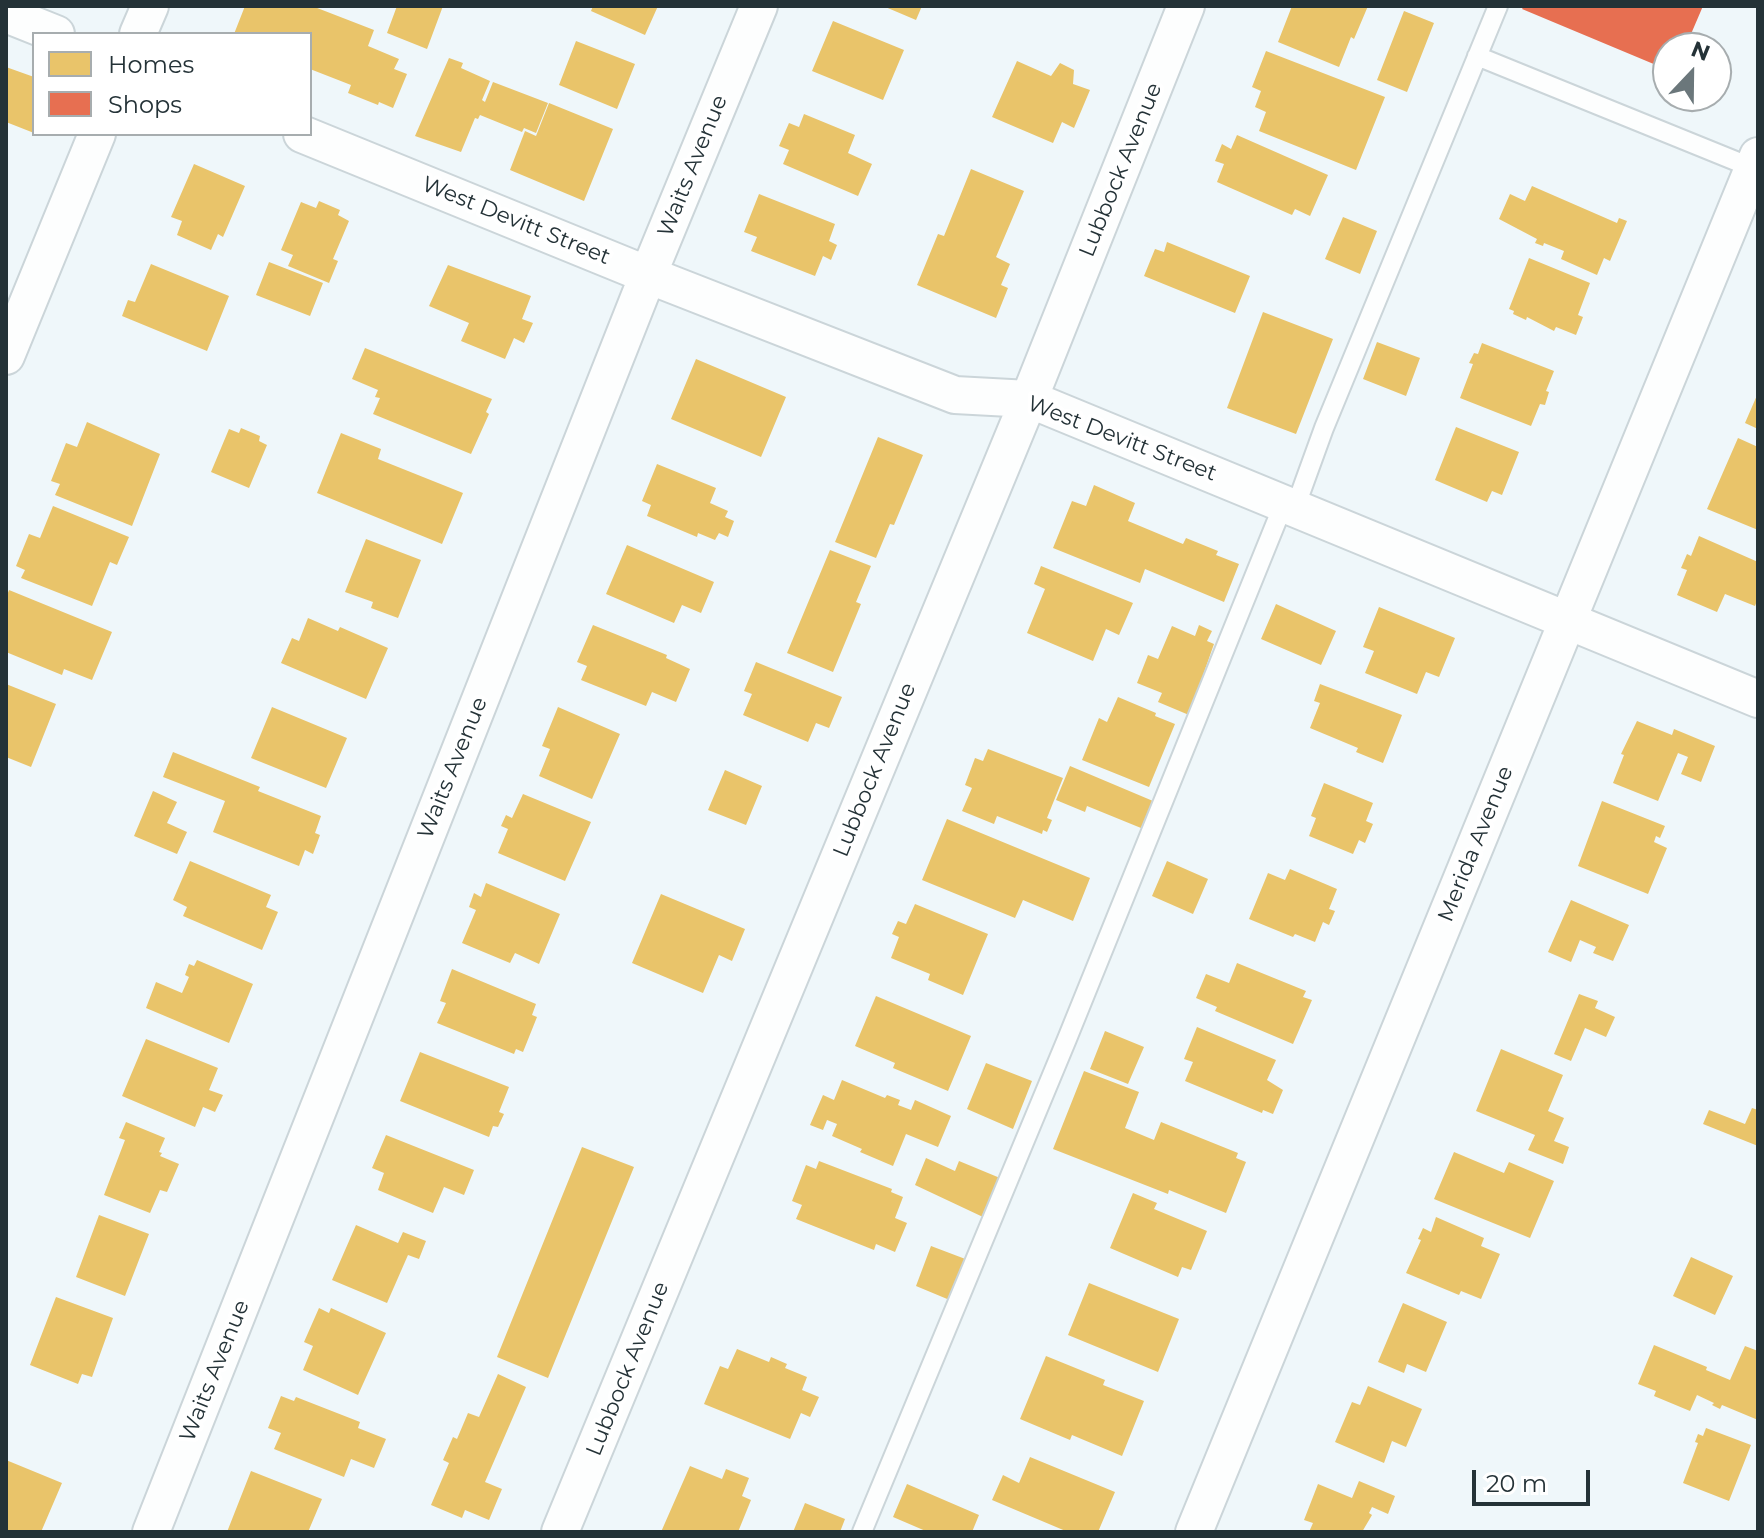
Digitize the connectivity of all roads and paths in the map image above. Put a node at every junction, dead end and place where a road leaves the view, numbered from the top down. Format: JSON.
{"nodes":[{"id":1,"x":150,"y":6,"type":"edge"},
{"id":2,"x":759,"y":6,"type":"edge"},
{"id":3,"x":1186,"y":6,"type":"edge"},
{"id":4,"x":1498,"y":6,"type":"edge"},
{"id":5,"x":6,"y":14,"type":"edge"},
{"id":6,"x":51,"y":32,"type":"edge"},
{"id":7,"x":139,"y":32,"type":"edge"},
{"id":8,"x":1477,"y":56,"type":"junction"},
{"id":9,"x":96,"y":136,"type":"edge"},
{"id":10,"x":307,"y":136,"type":"edge"},
{"id":11,"x":1756,"y":162,"type":"edge"},
{"id":12,"x":648,"y":275,"type":"junction"},
{"id":13,"x":6,"y":356,"type":"edge"},
{"id":14,"x":1029,"y":399,"type":"junction"},
{"id":15,"x":1289,"y":506,"type":"junction"},
{"id":16,"x":1568,"y":619,"type":"junction"},
{"id":17,"x":1758,"y":699,"type":"edge"},
{"id":18,"x":151,"y":1532,"type":"edge"},
{"id":19,"x":560,"y":1532,"type":"edge"},
{"id":20,"x":862,"y":1532,"type":"edge"},
{"id":21,"x":1194,"y":1532,"type":"edge"}],
"edges":[{"from":1,"to":7,"type":"street"},
{"from":2,"to":12,"type":"street","name":"Waits Avenue"},
{"from":3,"to":14,"type":"street","name":"Lubbock Avenue"},
{"from":4,"to":8,"type":"lane"},
{"from":5,"to":6,"type":"street"},
{"from":8,"to":11,"type":"lane"},
{"from":8,"to":15,"type":"lane"},
{"from":9,"to":13,"type":"street"},
{"from":10,"to":12,"type":"street","name":"West Devitt Street"},
{"from":11,"to":16,"type":"street","name":"Merida Avenue"},
{"from":12,"to":14,"type":"street","name":"West Devitt Street"},
{"from":12,"to":18,"type":"street","name":"Waits Avenue"},
{"from":14,"to":15,"type":"street","name":"West Devitt Street"},
{"from":14,"to":19,"type":"street","name":"Lubbock Avenue"},
{"from":15,"to":16,"type":"street","name":"West Devitt Street"},
{"from":15,"to":20,"type":"lane"},
{"from":16,"to":17,"type":"street","name":"West Devitt Street"},
{"from":16,"to":21,"type":"street","name":"Merida Avenue"}]}
